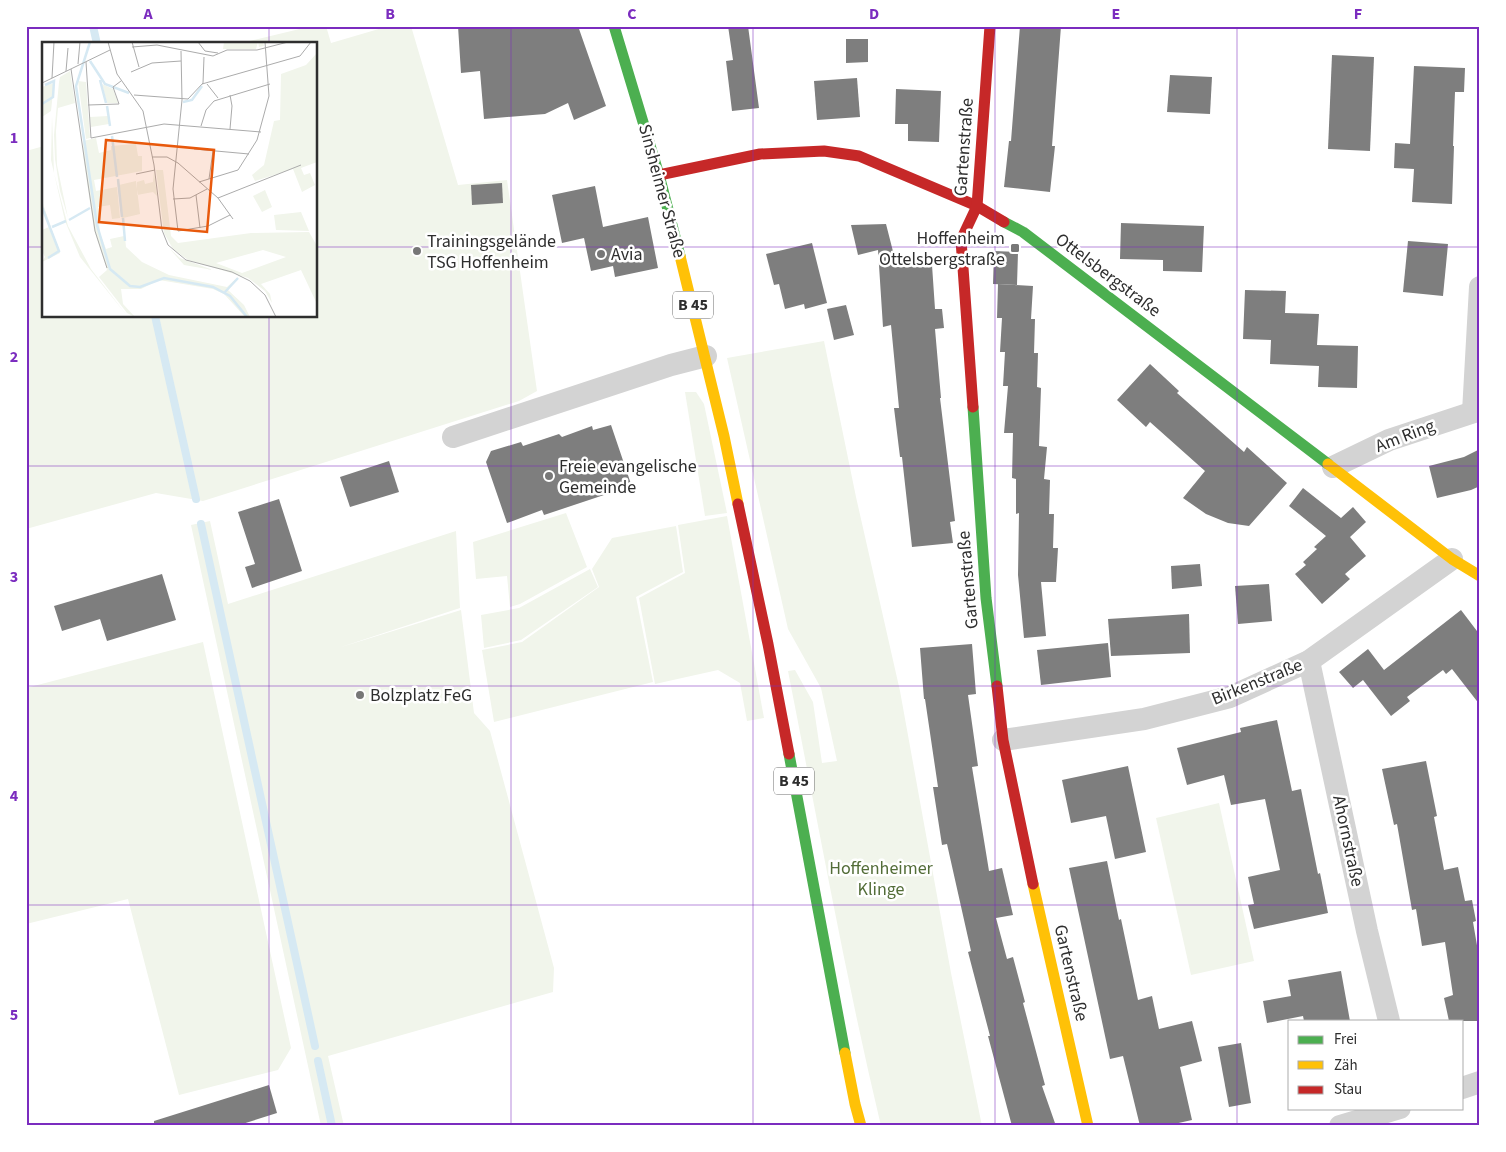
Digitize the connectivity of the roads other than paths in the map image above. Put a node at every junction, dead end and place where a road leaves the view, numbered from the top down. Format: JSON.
{"nodes":[{"id":1,"x":614,"y":26,"type":"edge"},
{"id":2,"x":990,"y":26,"type":"edge"},
{"id":3,"x":659,"y":175,"type":"junction"},
{"id":4,"x":977,"y":206,"type":"junction"},
{"id":5,"x":1480,"y":287,"type":"edge"},
{"id":6,"x":706,"y":356,"type":"junction"},
{"id":7,"x":1476,"y":411,"type":"edge"},
{"id":8,"x":453,"y":437,"type":"dead end"},
{"id":9,"x":1333,"y":467,"type":"junction"},
{"id":10,"x":1452,"y":559,"type":"junction"},
{"id":11,"x":1480,"y":576,"type":"edge"},
{"id":12,"x":1309,"y":662,"type":"junction"},
{"id":13,"x":1003,"y":740,"type":"junction"},
{"id":14,"x":1389,"y":1020,"type":"edge"},
{"id":15,"x":1480,"y":1082,"type":"edge"},
{"id":16,"x":1464,"y":1087,"type":"edge"},
{"id":17,"x":1393,"y":1110,"type":"edge"},
{"id":18,"x":861,"y":1126,"type":"edge"},
{"id":19,"x":1088,"y":1126,"type":"edge"},
{"id":20,"x":1340,"y":1126,"type":"edge"}],
"edges":[{"from":1,"to":3,"type":"street","name":"Sinsheimer Straße","number":"B 45"},
{"from":2,"to":4,"type":"street","name":"Gartenstraße"},
{"from":3,"to":4,"type":"street","name":"Ottelsbergstraße"},
{"from":3,"to":6,"type":"street","name":"Sinsheimer Straße","number":"B 45"},
{"from":4,"to":9,"type":"street","name":"Ottelsbergstraße"},
{"from":4,"to":13,"type":"street","name":"Gartenstraße"},
{"from":5,"to":7,"type":"street"},
{"from":6,"to":8,"type":"street"},
{"from":6,"to":18,"type":"street","name":"Sinsheimer Straße","number":"B 45"},
{"from":7,"to":9,"type":"street","name":"Am Ring"},
{"from":9,"to":10,"type":"street","name":"Ottelsbergstraße"},
{"from":10,"to":11,"type":"street","name":"Ottelsbergstraße"},
{"from":10,"to":12,"type":"street","name":"Birkenstraße"},
{"from":12,"to":13,"type":"street","name":"Birkenstraße"},
{"from":12,"to":14,"type":"street","name":"Ahornstraße"},
{"from":13,"to":19,"type":"street","name":"Gartenstraße"},
{"from":15,"to":16,"type":"street"},
{"from":17,"to":20,"type":"street"}]}
